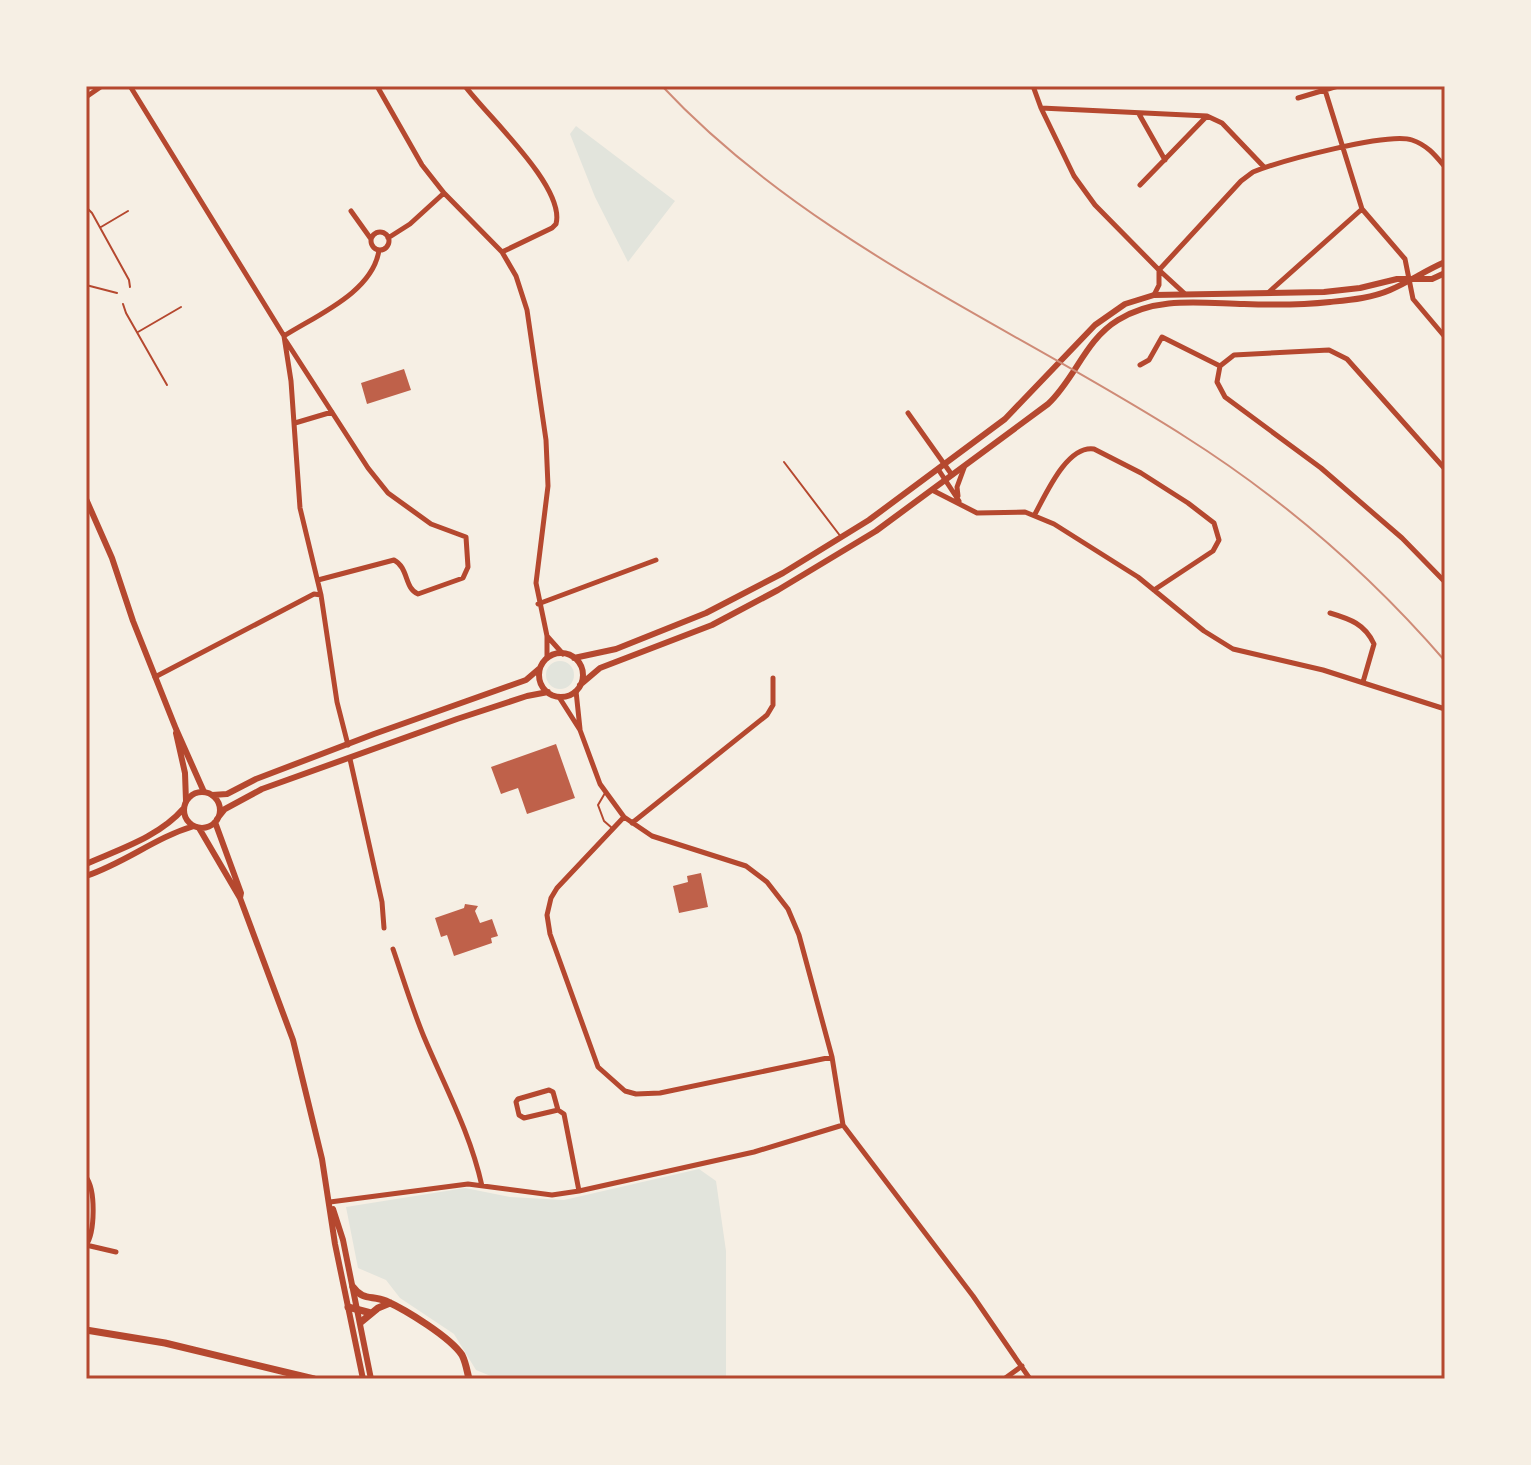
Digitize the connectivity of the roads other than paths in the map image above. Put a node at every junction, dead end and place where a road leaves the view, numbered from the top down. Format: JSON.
{"nodes":[{"id":1,"x":102,"y":86,"type":"edge"},
{"id":2,"x":130,"y":86,"type":"edge"},
{"id":3,"x":377,"y":86,"type":"edge"},
{"id":4,"x":465,"y":86,"type":"edge"},
{"id":5,"x":1033,"y":86,"type":"edge"},
{"id":6,"x":1338,"y":86,"type":"edge"},
{"id":7,"x":1325,"y":90,"type":"junction"},
{"id":8,"x":86,"y":97,"type":"edge"},
{"id":9,"x":1298,"y":98,"type":"dead end"},
{"id":10,"x":1041,"y":108,"type":"junction"},
{"id":11,"x":1138,"y":113,"type":"junction"},
{"id":12,"x":1207,"y":116,"type":"junction"},
{"id":13,"x":1343,"y":146,"type":"junction"},
{"id":14,"x":1165,"y":160,"type":"junction"},
{"id":15,"x":1264,"y":167,"type":"junction"},
{"id":16,"x":1445,"y":167,"type":"edge"},
{"id":17,"x":1140,"y":185,"type":"dead end"},
{"id":18,"x":444,"y":193,"type":"junction"},
{"id":19,"x":86,"y":207,"type":"edge"},
{"id":20,"x":1362,"y":209,"type":"junction"},
{"id":21,"x":128,"y":211,"type":"dead end"},
{"id":22,"x":351,"y":211,"type":"dead end"},
{"id":23,"x":100,"y":227,"type":"junction"},
{"id":24,"x":388,"y":238,"type":"junction"},
{"id":25,"x":371,"y":239,"type":"junction"},
{"id":26,"x":379,"y":250,"type":"junction"},
{"id":27,"x":502,"y":252,"type":"junction"},
{"id":28,"x":1445,"y":262,"type":"edge"},
{"id":29,"x":1159,"y":270,"type":"junction"},
{"id":30,"x":1445,"y":273,"type":"edge"},
{"id":31,"x":1408,"y":281,"type":"junction"},
{"id":32,"x":86,"y":285,"type":"edge"},
{"id":33,"x":130,"y":287,"type":"dead end"},
{"id":34,"x":1269,"y":292,"type":"junction"},
{"id":35,"x":117,"y":293,"type":"dead end"},
{"id":36,"x":1184,"y":293,"type":"junction"},
{"id":37,"x":1154,"y":295,"type":"junction"},
{"id":38,"x":123,"y":304,"type":"dead end"},
{"id":39,"x":181,"y":307,"type":"dead end"},
{"id":40,"x":137,"y":333,"type":"junction"},
{"id":41,"x":1445,"y":337,"type":"edge"},
{"id":42,"x":285,"y":338,"type":"junction"},
{"id":43,"x":1140,"y":365,"type":"dead end"},
{"id":44,"x":1220,"y":366,"type":"junction"},
{"id":45,"x":308,"y":373,"type":"junction"},
{"id":46,"x":291,"y":381,"type":"junction"},
{"id":47,"x":167,"y":385,"type":"dead end"},
{"id":48,"x":332,"y":412,"type":"junction"},
{"id":49,"x":908,"y":413,"type":"dead end"},
{"id":50,"x":295,"y":423,"type":"junction"},
{"id":51,"x":784,"y":462,"type":"dead end"},
{"id":52,"x":945,"y":464,"type":"junction"},
{"id":53,"x":965,"y":465,"type":"junction"},
{"id":54,"x":1444,"y":465,"type":"edge"},
{"id":55,"x":938,"y":469,"type":"junction"},
{"id":56,"x":952,"y":475,"type":"junction"},
{"id":57,"x":945,"y":480,"type":"junction"},
{"id":58,"x":932,"y":490,"type":"junction"},
{"id":59,"x":86,"y":499,"type":"edge"},
{"id":60,"x":961,"y":505,"type":"junction"},
{"id":61,"x":1035,"y":514,"type":"junction"},
{"id":62,"x":842,"y":538,"type":"junction"},
{"id":63,"x":656,"y":560,"type":"dead end"},
{"id":64,"x":318,"y":580,"type":"junction"},
{"id":65,"x":1445,"y":582,"type":"edge"},
{"id":66,"x":1154,"y":590,"type":"junction"},
{"id":67,"x":321,"y":595,"type":"junction"},
{"id":68,"x":538,"y":604,"type":"junction"},
{"id":69,"x":1330,"y":613,"type":"dead end"},
{"id":70,"x":547,"y":636,"type":"junction"},
{"id":71,"x":563,"y":654,"type":"junction"},
{"id":72,"x":547,"y":658,"type":"junction"},
{"id":73,"x":574,"y":658,"type":"junction"},
{"id":74,"x":540,"y":668,"type":"junction"},
{"id":75,"x":155,"y":677,"type":"junction"},
{"id":76,"x":773,"y":678,"type":"dead end"},
{"id":77,"x":1363,"y":682,"type":"junction"},
{"id":78,"x":578,"y":688,"type":"junction"},
{"id":79,"x":548,"y":692,"type":"junction"},
{"id":80,"x":559,"y":697,"type":"junction"},
{"id":81,"x":1445,"y":709,"type":"edge"},
{"id":82,"x":176,"y":729,"type":"junction"},
{"id":83,"x":580,"y":730,"type":"junction"},
{"id":84,"x":348,"y":745,"type":"junction"},
{"id":85,"x":350,"y":759,"type":"junction"},
{"id":86,"x":605,"y":792,"type":"junction"},
{"id":87,"x":208,"y":794,"type":"junction"},
{"id":88,"x":185,"y":804,"type":"junction"},
{"id":89,"x":624,"y":817,"type":"junction"},
{"id":90,"x":216,"y":821,"type":"junction"},
{"id":91,"x":632,"y":823,"type":"junction"},
{"id":92,"x":196,"y":827,"type":"junction"},
{"id":93,"x":613,"y":829,"type":"junction"},
{"id":94,"x":86,"y":864,"type":"edge"},
{"id":95,"x":86,"y":876,"type":"edge"},
{"id":96,"x":240,"y":898,"type":"junction"},
{"id":97,"x":384,"y":928,"type":"dead end"},
{"id":98,"x":393,"y":949,"type":"dead end"},
{"id":99,"x":832,"y":1057,"type":"junction"},
{"id":100,"x":558,"y":1110,"type":"junction"},
{"id":101,"x":843,"y":1125,"type":"junction"},
{"id":102,"x":86,"y":1177,"type":"edge"},
{"id":103,"x":482,"y":1186,"type":"junction"},
{"id":104,"x":579,"y":1191,"type":"junction"},
{"id":105,"x":330,"y":1202,"type":"junction"},
{"id":106,"x":86,"y":1245,"type":"edge"},
{"id":107,"x":116,"y":1252,"type":"dead end"},
{"id":108,"x":353,"y":1287,"type":"junction"},
{"id":109,"x":366,"y":1298,"type":"junction"},
{"id":110,"x":390,"y":1303,"type":"junction"},
{"id":111,"x":357,"y":1306,"type":"junction"},
{"id":112,"x":348,"y":1307,"type":"junction"},
{"id":113,"x":371,"y":1313,"type":"junction"},
{"id":114,"x":361,"y":1322,"type":"junction"},
{"id":115,"x":86,"y":1330,"type":"edge"},
{"id":116,"x":1022,"y":1366,"type":"junction"},
{"id":117,"x":365,"y":1370,"type":"junction"},
{"id":118,"x":467,"y":1377,"type":"edge"},
{"id":119,"x":314,"y":1379,"type":"edge"},
{"id":120,"x":363,"y":1379,"type":"edge"},
{"id":121,"x":371,"y":1379,"type":"edge"},
{"id":122,"x":1004,"y":1379,"type":"edge"},
{"id":123,"x":1030,"y":1379,"type":"edge"}],
"edges":[{"from":1,"to":8,"type":"street"},
{"from":2,"to":42,"type":"street"},
{"from":3,"to":18,"type":"street"},
{"from":4,"to":27,"type":"street"},
{"from":5,"to":10,"type":"street"},
{"from":6,"to":7,"type":"street"},
{"from":7,"to":9,"type":"street"},
{"from":7,"to":13,"type":"street"},
{"from":10,"to":11,"type":"street"},
{"from":10,"to":29,"type":"street"},
{"from":11,"to":12,"type":"street"},
{"from":11,"to":14,"type":"street"},
{"from":12,"to":14,"type":"street"},
{"from":12,"to":15,"type":"street"},
{"from":13,"to":15,"type":"street"},
{"from":13,"to":16,"type":"street"},
{"from":13,"to":20,"type":"street"},
{"from":14,"to":17,"type":"street"},
{"from":15,"to":29,"type":"street"},
{"from":18,"to":24,"type":"street"},
{"from":18,"to":27,"type":"street"},
{"from":19,"to":23,"type":"lane"},
{"from":20,"to":31,"type":"street"},
{"from":20,"to":34,"type":"street"},
{"from":21,"to":23,"type":"lane"},
{"from":22,"to":25,"type":"street"},
{"from":23,"to":33,"type":"lane"},
{"from":24,"to":25,"type":"street"},
{"from":24,"to":26,"type":"street"},
{"from":25,"to":26,"type":"street"},
{"from":26,"to":42,"type":"street"},
{"from":27,"to":68,"type":"street"},
{"from":28,"to":31,"type":"main road"},
{"from":29,"to":36,"type":"street"},
{"from":29,"to":37,"type":"street"},
{"from":30,"to":31,"type":"main road"},
{"from":31,"to":34,"type":"main road"},
{"from":31,"to":41,"type":"street"},
{"from":31,"to":53,"type":"main road"},
{"from":32,"to":35,"type":"lane"},
{"from":34,"to":36,"type":"main road"},
{"from":36,"to":37,"type":"main road"},
{"from":37,"to":52,"type":"main road"},
{"from":38,"to":40,"type":"lane"},
{"from":39,"to":40,"type":"lane"},
{"from":40,"to":47,"type":"lane"},
{"from":42,"to":45,"type":"street"},
{"from":42,"to":46,"type":"street"},
{"from":43,"to":44,"type":"street"},
{"from":44,"to":54,"type":"street"},
{"from":44,"to":65,"type":"street"},
{"from":45,"to":46,"type":"street"},
{"from":45,"to":48,"type":"street"},
{"from":46,"to":50,"type":"street"},
{"from":48,"to":50,"type":"street"},
{"from":48,"to":64,"type":"street"},
{"from":49,"to":52,"type":"street"},
{"from":50,"to":64,"type":"street"},
{"from":51,"to":62,"type":"lane"},
{"from":52,"to":55,"type":"main road"},
{"from":52,"to":56,"type":"street"},
{"from":53,"to":56,"type":"main road"},
{"from":53,"to":60,"type":"street"},
{"from":55,"to":57,"type":"street"},
{"from":55,"to":62,"type":"main road"},
{"from":56,"to":57,"type":"main road"},
{"from":57,"to":58,"type":"main road"},
{"from":57,"to":60,"type":"street"},
{"from":58,"to":60,"type":"street"},
{"from":58,"to":78,"type":"main road"},
{"from":59,"to":75,"type":"main road"},
{"from":60,"to":61,"type":"street"},
{"from":61,"to":66,"type":"street"},
{"from":61,"to":66,"type":"street"},
{"from":62,"to":73,"type":"main road"},
{"from":63,"to":68,"type":"street"},
{"from":64,"to":67,"type":"street"},
{"from":66,"to":77,"type":"street"},
{"from":67,"to":75,"type":"street"},
{"from":67,"to":84,"type":"street"},
{"from":68,"to":70,"type":"street"},
{"from":69,"to":77,"type":"street"},
{"from":70,"to":71,"type":"street"},
{"from":70,"to":72,"type":"street"},
{"from":71,"to":72,"type":"main road"},
{"from":71,"to":73,"type":"main road"},
{"from":72,"to":74,"type":"main road"},
{"from":73,"to":78,"type":"main road"},
{"from":74,"to":79,"type":"main road"},
{"from":74,"to":84,"type":"main road"},
{"from":75,"to":82,"type":"main road"},
{"from":76,"to":91,"type":"street"},
{"from":77,"to":81,"type":"street"},
{"from":78,"to":80,"type":"main road"},
{"from":78,"to":83,"type":"street"},
{"from":79,"to":80,"type":"main road"},
{"from":79,"to":85,"type":"main road"},
{"from":80,"to":83,"type":"street"},
{"from":82,"to":87,"type":"main road"},
{"from":82,"to":88,"type":"main road"},
{"from":83,"to":86,"type":"street"},
{"from":84,"to":87,"type":"main road"},
{"from":85,"to":90,"type":"main road"},
{"from":85,"to":97,"type":"street"},
{"from":86,"to":89,"type":"street"},
{"from":86,"to":93,"type":"lane"},
{"from":87,"to":88,"type":"main road"},
{"from":87,"to":90,"type":"main road"},
{"from":88,"to":92,"type":"main road"},
{"from":88,"to":94,"type":"main road"},
{"from":89,"to":91,"type":"street"},
{"from":89,"to":93,"type":"street"},
{"from":90,"to":92,"type":"main road"},
{"from":90,"to":96,"type":"main road"},
{"from":91,"to":99,"type":"street"},
{"from":92,"to":95,"type":"main road"},
{"from":92,"to":96,"type":"main road"},
{"from":93,"to":99,"type":"street"},
{"from":96,"to":105,"type":"main road"},
{"from":98,"to":103,"type":"street"},
{"from":99,"to":101,"type":"street"},
{"from":100,"to":100,"type":"street"},
{"from":100,"to":104,"type":"street"},
{"from":101,"to":104,"type":"street"},
{"from":101,"to":116,"type":"street"},
{"from":102,"to":106,"type":"street"},
{"from":103,"to":104,"type":"street"},
{"from":103,"to":105,"type":"street"},
{"from":105,"to":108,"type":"main road"},
{"from":105,"to":112,"type":"main road"},
{"from":106,"to":107,"type":"street"},
{"from":108,"to":109,"type":"main road"},
{"from":108,"to":111,"type":"main road"},
{"from":109,"to":110,"type":"main road"},
{"from":109,"to":111,"type":"main road"},
{"from":110,"to":113,"type":"main road"},
{"from":110,"to":118,"type":"main road"},
{"from":111,"to":112,"type":"main road"},
{"from":111,"to":113,"type":"main road"},
{"from":111,"to":114,"type":"main road"},
{"from":112,"to":117,"type":"main road"},
{"from":113,"to":114,"type":"main road"},
{"from":114,"to":117,"type":"main road"},
{"from":115,"to":119,"type":"main road"},
{"from":116,"to":122,"type":"street"},
{"from":116,"to":123,"type":"street"},
{"from":117,"to":120,"type":"main road"},
{"from":117,"to":121,"type":"main road"}]}
